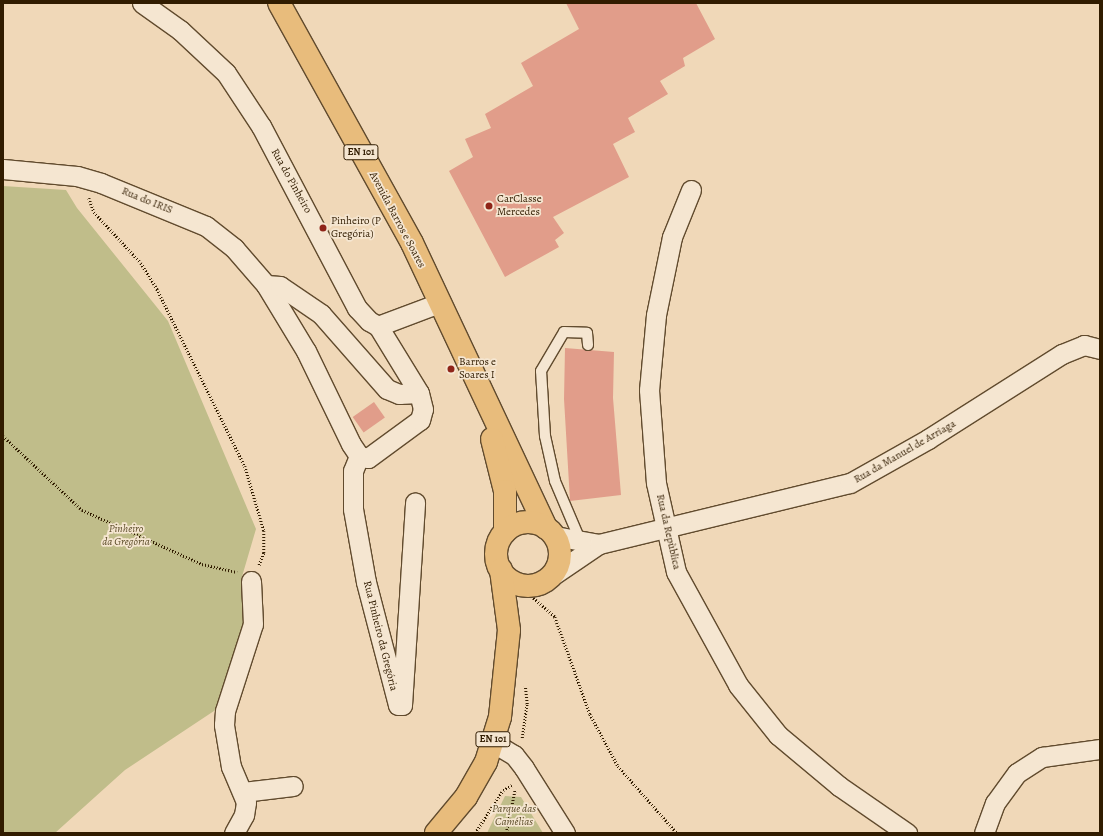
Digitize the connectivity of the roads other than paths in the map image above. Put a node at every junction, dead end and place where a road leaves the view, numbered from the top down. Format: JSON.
{"nodes":[{"id":1,"x":142,"y":3,"type":"edge"},
{"id":2,"x":279,"y":3,"type":"edge"},
{"id":3,"x":3,"y":169,"type":"edge"},
{"id":4,"x":691,"y":190,"type":"dead end"},
{"id":5,"x":266,"y":285,"type":"junction"},
{"id":6,"x":439,"y":303,"type":"junction"},
{"id":7,"x":378,"y":326,"type":"junction"},
{"id":8,"x":588,"y":345,"type":"dead end"},
{"id":9,"x":1100,"y":349,"type":"edge"},
{"id":10,"x":476,"y":375,"type":"junction"},
{"id":11,"x":419,"y":393,"type":"junction"},
{"id":12,"x":359,"y":456,"type":"junction"},
{"id":13,"x":416,"y":502,"type":"dead end"},
{"id":14,"x":666,"y":527,"type":"junction"},
{"id":15,"x":505,"y":532,"type":"junction"},
{"id":16,"x":550,"y":532,"type":"junction"},
{"id":17,"x":580,"y":540,"type":"junction"},
{"id":18,"x":599,"y":544,"type":"junction"},
{"id":19,"x":501,"y":570,"type":"junction"},
{"id":20,"x":251,"y":581,"type":"road end"},
{"id":21,"x":540,"y":585,"type":"junction"},
{"id":22,"x":509,"y":630,"type":"junction"},
{"id":23,"x":492,"y":742,"type":"junction"},
{"id":24,"x":1100,"y":749,"type":"edge"},
{"id":25,"x":293,"y":786,"type":"dead end"},
{"id":26,"x":243,"y":792,"type":"junction"},
{"id":27,"x":234,"y":833,"type":"edge"},
{"id":28,"x":436,"y":833,"type":"edge"},
{"id":29,"x":565,"y":833,"type":"edge"},
{"id":30,"x":907,"y":833,"type":"edge"},
{"id":31,"x":984,"y":833,"type":"edge"}],
"edges":[{"from":1,"to":7,"type":"street","name":"Rua do Pinheiro"},
{"from":2,"to":6,"type":"main road","name":"Avenida Barros e Soares","number":"EN 101"},
{"from":3,"to":5,"type":"street","name":"Rua do IRIS"},
{"from":4,"to":14,"type":"street","name":"Rua da Repùblica"},
{"from":5,"to":11,"type":"street"},
{"from":5,"to":12,"type":"street","name":"Rua do IRIS"},
{"from":6,"to":7,"type":"street"},
{"from":6,"to":10,"type":"main road","name":"Avenida Barros e Soares","number":"EN 101"},
{"from":7,"to":11,"type":"street"},
{"from":8,"to":17,"type":"lane"},
{"from":9,"to":14,"type":"street","name":"Rua da Manuel de Arriaga"},
{"from":10,"to":15,"type":"main road","name":"Avenida Barros e Soares","number":"EN 101"},
{"from":10,"to":16,"type":"main road","name":"Avenida Barros e Soares","number":"EN 101"},
{"from":11,"to":12,"type":"street"},
{"from":12,"to":13,"type":"street","name":"Rua Pinheiro da Gregória"},
{"from":14,"to":18,"type":"street","name":"Rua da Manuel de Arriaga"},
{"from":14,"to":30,"type":"street","name":"Rua da Repùblica"},
{"from":15,"to":16,"type":"main road"},
{"from":15,"to":19,"type":"main road","number":"EN 101"},
{"from":16,"to":17,"type":"street"},
{"from":16,"to":21,"type":"main road","number":"EN 101"},
{"from":17,"to":18,"type":"street"},
{"from":18,"to":21,"type":"street"},
{"from":19,"to":21,"type":"main road"},
{"from":19,"to":22,"type":"main road","number":"EN 101"},
{"from":20,"to":26,"type":"street"},
{"from":21,"to":22,"type":"main road","number":"EN 101"},
{"from":22,"to":23,"type":"main road","number":"EN 101"},
{"from":23,"to":28,"type":"main road","number":"EN 101"},
{"from":23,"to":29,"type":"street"},
{"from":24,"to":31,"type":"street"},
{"from":25,"to":26,"type":"street"},
{"from":26,"to":27,"type":"street"}]}
